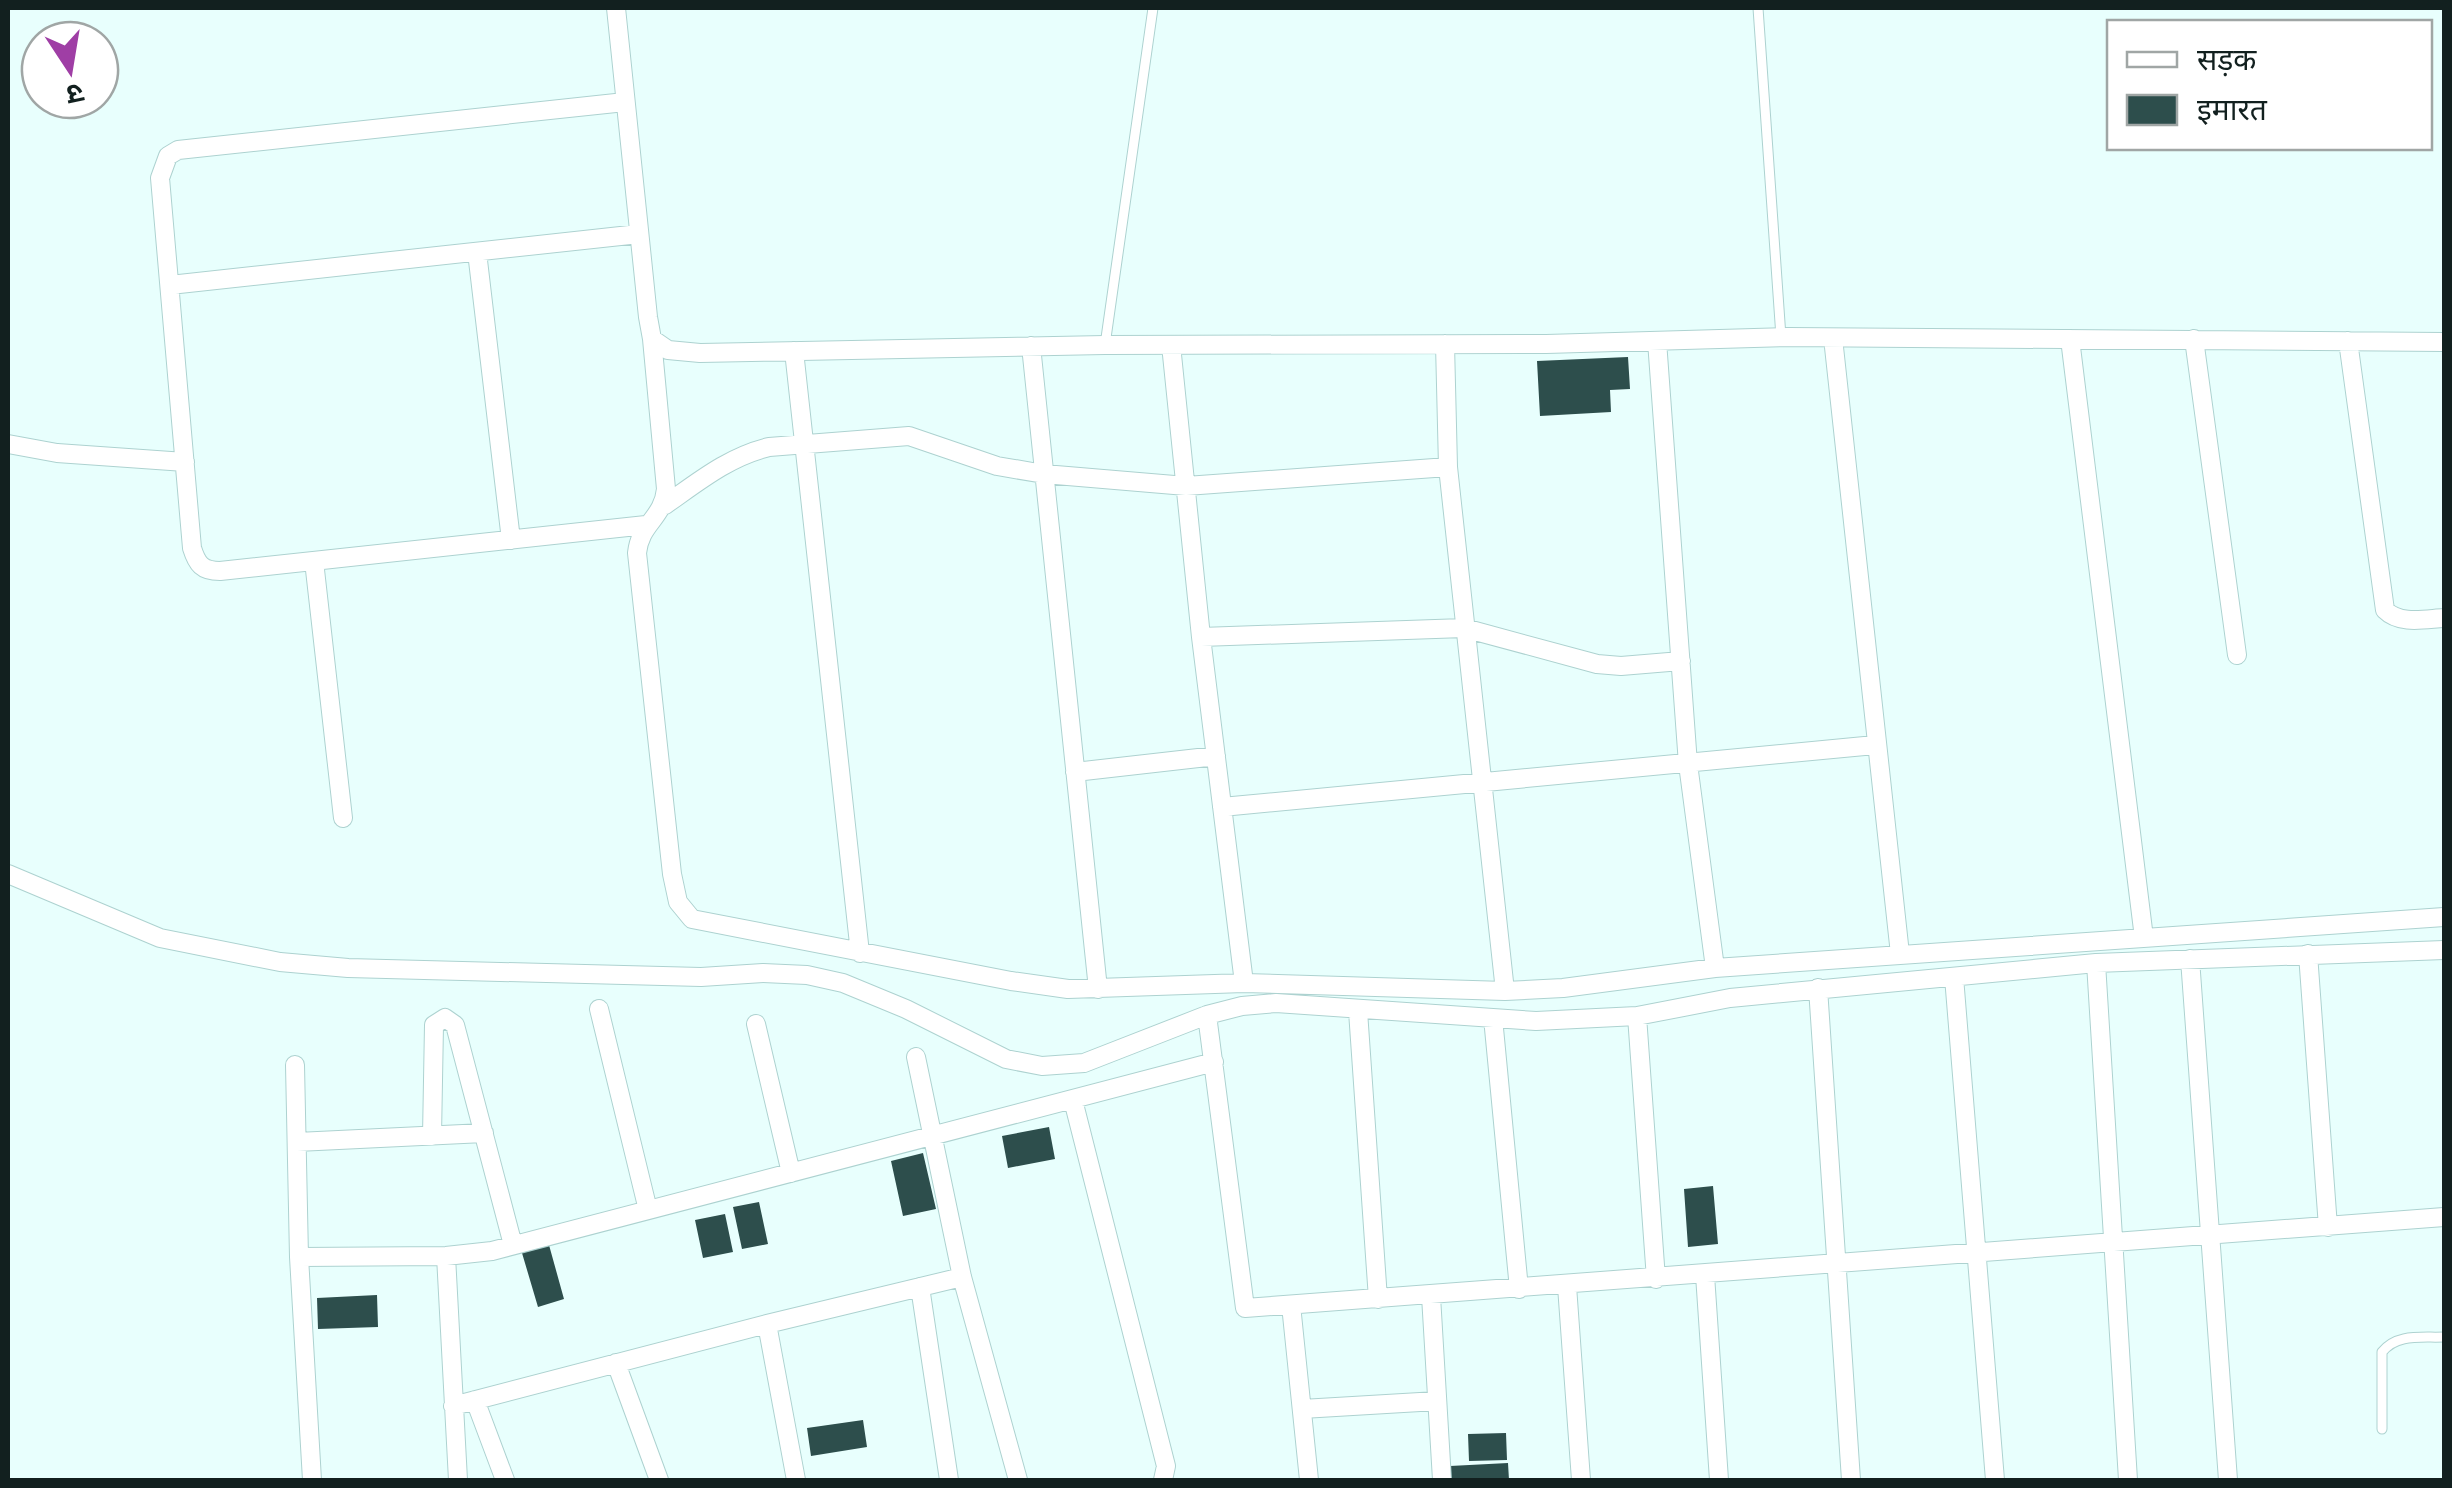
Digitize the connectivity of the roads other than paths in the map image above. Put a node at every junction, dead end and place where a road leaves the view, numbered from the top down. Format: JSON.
{"nodes":[{"id":1,"x":616,"y":8,"type":"edge"},
{"id":2,"x":1153,"y":8,"type":"edge"},
{"id":3,"x":1758,"y":8,"type":"edge"},
{"id":4,"x":626,"y":102,"type":"junction"},
{"id":5,"x":639,"y":234,"type":"junction"},
{"id":6,"x":477,"y":252,"type":"junction"},
{"id":7,"x":170,"y":285,"type":"junction"},
{"id":8,"x":1782,"y":337,"type":"junction"},
{"id":9,"x":1833,"y":338,"type":"junction"},
{"id":10,"x":652,"y":339,"type":"junction"},
{"id":11,"x":2070,"y":339,"type":"junction"},
{"id":12,"x":2194,"y":339,"type":"junction"},
{"id":13,"x":2348,"y":340,"type":"junction"},
{"id":14,"x":1657,"y":341,"type":"junction"},
{"id":15,"x":2444,"y":342,"type":"edge"},
{"id":16,"x":1170,"y":344,"type":"junction"},
{"id":17,"x":1445,"y":344,"type":"junction"},
{"id":18,"x":1105,"y":345,"type":"junction"},
{"id":19,"x":1031,"y":346,"type":"junction"},
{"id":20,"x":794,"y":351,"type":"junction"},
{"id":21,"x":804,"y":443,"type":"junction"},
{"id":22,"x":8,"y":444,"type":"edge"},
{"id":23,"x":184,"y":462,"type":"junction"},
{"id":24,"x":1448,"y":467,"type":"junction"},
{"id":25,"x":1044,"y":474,"type":"junction"},
{"id":26,"x":1186,"y":486,"type":"junction"},
{"id":27,"x":664,"y":505,"type":"junction"},
{"id":28,"x":646,"y":525,"type":"junction"},
{"id":29,"x":511,"y":540,"type":"junction"},
{"id":30,"x":314,"y":560,"type":"junction"},
{"id":31,"x":2444,"y":618,"type":"edge"},
{"id":32,"x":1464,"y":628,"type":"junction"},
{"id":33,"x":1202,"y":637,"type":"junction"},
{"id":34,"x":2237,"y":655,"type":"dead end"},
{"id":35,"x":1681,"y":661,"type":"junction"},
{"id":36,"x":1876,"y":746,"type":"junction"},
{"id":37,"x":1216,"y":756,"type":"junction"},
{"id":38,"x":1688,"y":764,"type":"junction"},
{"id":39,"x":1075,"y":772,"type":"junction"},
{"id":40,"x":1481,"y":783,"type":"junction"},
{"id":41,"x":1222,"y":807,"type":"junction"},
{"id":42,"x":344,"y":818,"type":"dead end"},
{"id":43,"x":8,"y":876,"type":"edge"},
{"id":44,"x":2444,"y":916,"type":"edge"},
{"id":45,"x":2144,"y":938,"type":"junction"},
{"id":46,"x":2444,"y":950,"type":"edge"},
{"id":47,"x":860,"y":953,"type":"junction"},
{"id":48,"x":1900,"y":954,"type":"junction"},
{"id":49,"x":2308,"y":954,"type":"junction"},
{"id":50,"x":2190,"y":959,"type":"junction"},
{"id":51,"x":2096,"y":963,"type":"junction"},
{"id":52,"x":1714,"y":968,"type":"junction"},
{"id":53,"x":1954,"y":977,"type":"junction"},
{"id":54,"x":1244,"y":983,"type":"junction"},
{"id":55,"x":1818,"y":988,"type":"junction"},
{"id":56,"x":1098,"y":989,"type":"junction"},
{"id":57,"x":1505,"y":991,"type":"junction"},
{"id":58,"x":599,"y":1009,"type":"dead end"},
{"id":59,"x":1358,"y":1011,"type":"junction"},
{"id":60,"x":1208,"y":1015,"type":"junction"},
{"id":61,"x":1637,"y":1016,"type":"junction"},
{"id":62,"x":1493,"y":1018,"type":"junction"},
{"id":63,"x":756,"y":1024,"type":"dead end"},
{"id":64,"x":916,"y":1057,"type":"dead end"},
{"id":65,"x":1214,"y":1062,"type":"junction"},
{"id":66,"x":296,"y":1064,"type":"dead end"},
{"id":67,"x":1073,"y":1100,"type":"junction"},
{"id":68,"x":484,"y":1133,"type":"junction"},
{"id":69,"x":432,"y":1136,"type":"junction"},
{"id":70,"x":934,"y":1136,"type":"junction"},
{"id":71,"x":297,"y":1142,"type":"junction"},
{"id":72,"x":791,"y":1173,"type":"junction"},
{"id":73,"x":648,"y":1210,"type":"junction"},
{"id":74,"x":2444,"y":1218,"type":"edge"},
{"id":75,"x":2328,"y":1227,"type":"junction"},
{"id":76,"x":2210,"y":1236,"type":"junction"},
{"id":77,"x":2113,"y":1244,"type":"junction"},
{"id":78,"x":514,"y":1245,"type":"junction"},
{"id":79,"x":1977,"y":1255,"type":"junction"},
{"id":80,"x":446,"y":1256,"type":"junction"},
{"id":81,"x":299,"y":1258,"type":"junction"},
{"id":82,"x":1837,"y":1266,"type":"junction"},
{"id":83,"x":1705,"y":1275,"type":"junction"},
{"id":84,"x":962,"y":1277,"type":"junction"},
{"id":85,"x":1656,"y":1279,"type":"junction"},
{"id":86,"x":1567,"y":1286,"type":"junction"},
{"id":87,"x":920,"y":1287,"type":"junction"},
{"id":88,"x":1518,"y":1289,"type":"junction"},
{"id":89,"x":1432,"y":1296,"type":"junction"},
{"id":90,"x":1378,"y":1299,"type":"junction"},
{"id":91,"x":1291,"y":1305,"type":"junction"},
{"id":92,"x":767,"y":1324,"type":"junction"},
{"id":93,"x":2444,"y":1337,"type":"edge"},
{"id":94,"x":616,"y":1363,"type":"junction"},
{"id":95,"x":475,"y":1400,"type":"junction"},
{"id":96,"x":1437,"y":1401,"type":"junction"},
{"id":97,"x":452,"y":1406,"type":"junction"},
{"id":98,"x":1302,"y":1409,"type":"junction"},
{"id":99,"x":2382,"y":1429,"type":"dead end"},
{"id":100,"x":312,"y":1480,"type":"edge"},
{"id":101,"x":458,"y":1480,"type":"edge"},
{"id":102,"x":505,"y":1480,"type":"edge"},
{"id":103,"x":659,"y":1480,"type":"edge"},
{"id":104,"x":796,"y":1480,"type":"edge"},
{"id":105,"x":949,"y":1480,"type":"edge"},
{"id":106,"x":1018,"y":1480,"type":"edge"},
{"id":107,"x":1163,"y":1480,"type":"edge"},
{"id":108,"x":1309,"y":1480,"type":"edge"},
{"id":109,"x":1442,"y":1480,"type":"edge"},
{"id":110,"x":1580,"y":1480,"type":"edge"},
{"id":111,"x":1719,"y":1480,"type":"edge"},
{"id":112,"x":1851,"y":1480,"type":"edge"},
{"id":113,"x":1996,"y":1480,"type":"edge"},
{"id":114,"x":2128,"y":1480,"type":"edge"},
{"id":115,"x":2228,"y":1480,"type":"edge"}],
"edges":[{"from":1,"to":4,"type":"street"},
{"from":2,"to":18,"type":"lane"},
{"from":3,"to":8,"type":"lane"},
{"from":4,"to":5,"type":"street"},
{"from":4,"to":7,"type":"street"},
{"from":5,"to":6,"type":"street"},
{"from":5,"to":10,"type":"street"},
{"from":6,"to":7,"type":"street"},
{"from":6,"to":29,"type":"street"},
{"from":7,"to":23,"type":"street"},
{"from":8,"to":9,"type":"street"},
{"from":8,"to":14,"type":"street"},
{"from":9,"to":11,"type":"street"},
{"from":9,"to":36,"type":"street"},
{"from":10,"to":20,"type":"street"},
{"from":10,"to":27,"type":"street"},
{"from":11,"to":12,"type":"street"},
{"from":11,"to":45,"type":"street"},
{"from":12,"to":13,"type":"street"},
{"from":12,"to":34,"type":"street"},
{"from":13,"to":15,"type":"street"},
{"from":13,"to":31,"type":"street"},
{"from":14,"to":17,"type":"street"},
{"from":14,"to":35,"type":"street"},
{"from":16,"to":17,"type":"street"},
{"from":16,"to":18,"type":"street"},
{"from":16,"to":26,"type":"street"},
{"from":17,"to":24,"type":"street"},
{"from":18,"to":19,"type":"street"},
{"from":19,"to":20,"type":"street"},
{"from":19,"to":25,"type":"street"},
{"from":20,"to":21,"type":"street"},
{"from":21,"to":25,"type":"street"},
{"from":21,"to":27,"type":"street"},
{"from":21,"to":47,"type":"street"},
{"from":22,"to":23,"type":"street"},
{"from":23,"to":30,"type":"street"},
{"from":24,"to":26,"type":"street"},
{"from":24,"to":32,"type":"street"},
{"from":25,"to":26,"type":"street"},
{"from":25,"to":39,"type":"street"},
{"from":26,"to":33,"type":"street"},
{"from":27,"to":28,"type":"street"},
{"from":28,"to":29,"type":"street"},
{"from":28,"to":47,"type":"street"},
{"from":29,"to":30,"type":"street"},
{"from":30,"to":42,"type":"street"},
{"from":32,"to":33,"type":"street"},
{"from":32,"to":35,"type":"street"},
{"from":32,"to":40,"type":"street"},
{"from":33,"to":37,"type":"street"},
{"from":35,"to":38,"type":"street"},
{"from":36,"to":38,"type":"street"},
{"from":36,"to":48,"type":"street"},
{"from":37,"to":39,"type":"street"},
{"from":37,"to":41,"type":"street"},
{"from":38,"to":40,"type":"street"},
{"from":38,"to":52,"type":"street"},
{"from":39,"to":56,"type":"street"},
{"from":40,"to":41,"type":"street"},
{"from":40,"to":57,"type":"street"},
{"from":41,"to":54,"type":"street"},
{"from":43,"to":60,"type":"street"},
{"from":44,"to":45,"type":"street"},
{"from":45,"to":48,"type":"street"},
{"from":46,"to":49,"type":"street"},
{"from":47,"to":56,"type":"street"},
{"from":48,"to":52,"type":"street"},
{"from":49,"to":50,"type":"street"},
{"from":49,"to":75,"type":"street"},
{"from":50,"to":51,"type":"street"},
{"from":50,"to":76,"type":"street"},
{"from":51,"to":53,"type":"street"},
{"from":51,"to":77,"type":"street"},
{"from":52,"to":57,"type":"street"},
{"from":53,"to":55,"type":"street"},
{"from":53,"to":79,"type":"street"},
{"from":54,"to":56,"type":"street"},
{"from":54,"to":57,"type":"street"},
{"from":55,"to":61,"type":"street"},
{"from":55,"to":82,"type":"street"},
{"from":58,"to":73,"type":"street"},
{"from":59,"to":60,"type":"street"},
{"from":59,"to":62,"type":"street"},
{"from":59,"to":90,"type":"street"},
{"from":60,"to":65,"type":"street"},
{"from":61,"to":62,"type":"street"},
{"from":61,"to":85,"type":"street"},
{"from":62,"to":88,"type":"street"},
{"from":63,"to":72,"type":"street"},
{"from":64,"to":70,"type":"street"},
{"from":65,"to":67,"type":"street"},
{"from":65,"to":91,"type":"street"},
{"from":66,"to":71,"type":"street"},
{"from":67,"to":70,"type":"street"},
{"from":67,"to":107,"type":"street"},
{"from":68,"to":69,"type":"street"},
{"from":68,"to":69,"type":"street"},
{"from":68,"to":78,"type":"street"},
{"from":69,"to":71,"type":"street"},
{"from":70,"to":72,"type":"street"},
{"from":70,"to":84,"type":"street"},
{"from":71,"to":81,"type":"street"},
{"from":72,"to":73,"type":"street"},
{"from":73,"to":78,"type":"street"},
{"from":74,"to":75,"type":"street"},
{"from":75,"to":76,"type":"street"},
{"from":76,"to":77,"type":"street"},
{"from":76,"to":115,"type":"street"},
{"from":77,"to":79,"type":"street"},
{"from":77,"to":114,"type":"street"},
{"from":78,"to":80,"type":"street"},
{"from":79,"to":82,"type":"street"},
{"from":79,"to":113,"type":"street"},
{"from":80,"to":81,"type":"street"},
{"from":80,"to":97,"type":"street"},
{"from":81,"to":100,"type":"street"},
{"from":82,"to":83,"type":"street"},
{"from":82,"to":112,"type":"street"},
{"from":83,"to":85,"type":"street"},
{"from":83,"to":111,"type":"street"},
{"from":84,"to":87,"type":"street"},
{"from":84,"to":106,"type":"street"},
{"from":85,"to":86,"type":"street"},
{"from":86,"to":88,"type":"street"},
{"from":86,"to":110,"type":"street"},
{"from":87,"to":92,"type":"street"},
{"from":87,"to":105,"type":"street"},
{"from":88,"to":89,"type":"street"},
{"from":89,"to":90,"type":"street"},
{"from":89,"to":96,"type":"street"},
{"from":90,"to":91,"type":"street"},
{"from":91,"to":98,"type":"street"},
{"from":92,"to":94,"type":"street"},
{"from":92,"to":104,"type":"street"},
{"from":93,"to":99,"type":"lane"},
{"from":94,"to":95,"type":"street"},
{"from":94,"to":103,"type":"street"},
{"from":95,"to":97,"type":"street"},
{"from":95,"to":102,"type":"street"},
{"from":96,"to":98,"type":"street"},
{"from":96,"to":109,"type":"street"},
{"from":97,"to":101,"type":"street"},
{"from":98,"to":108,"type":"street"}]}
